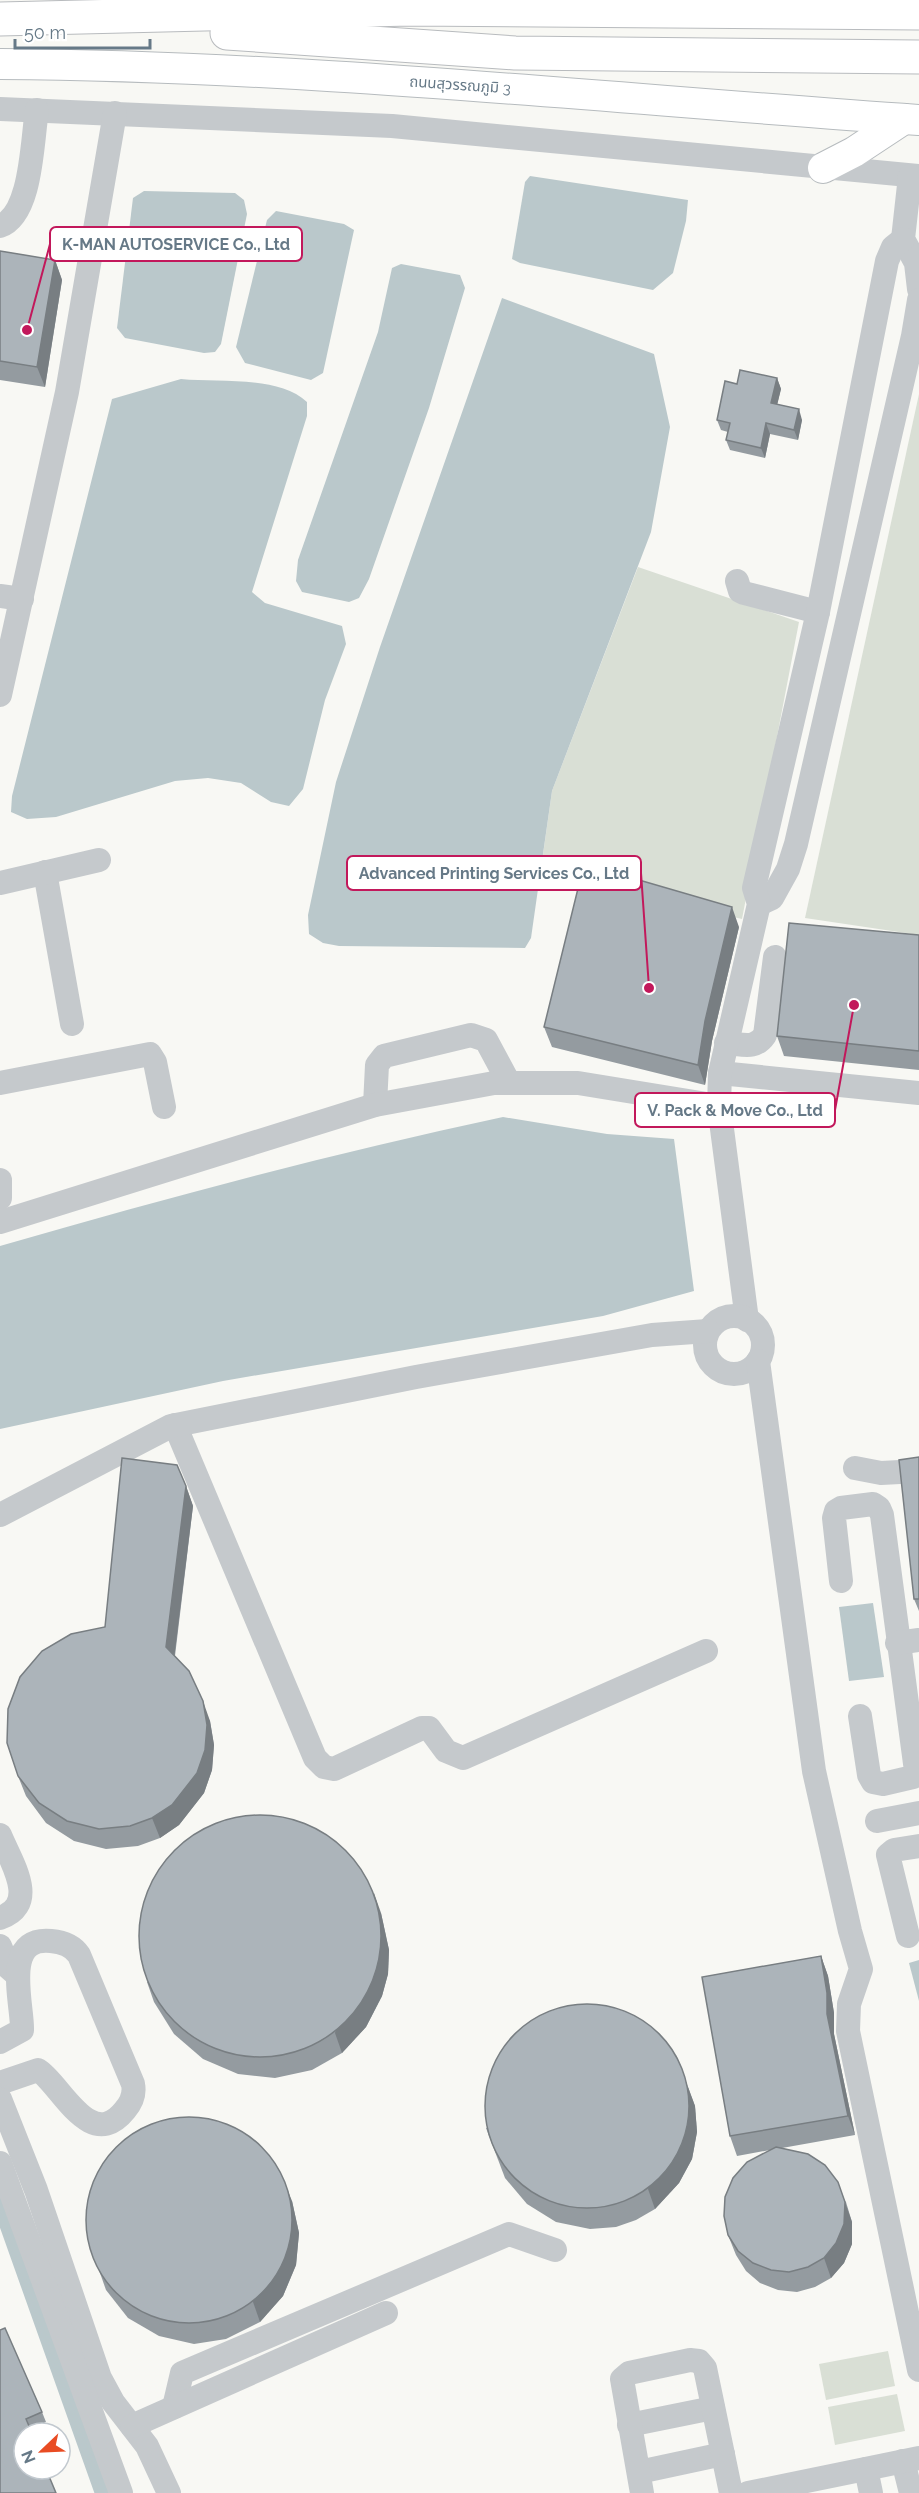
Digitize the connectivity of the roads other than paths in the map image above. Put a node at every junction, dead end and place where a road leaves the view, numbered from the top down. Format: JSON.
{"nodes":[{"id":1,"x":919,"y":13,"type":"edge"},
{"id":2,"x":0,"y":19,"type":"edge"},
{"id":3,"x":61,"y":19,"type":"junction"},
{"id":4,"x":919,"y":57,"type":"edge"},
{"id":5,"x":0,"y":64,"type":"edge"},
{"id":6,"x":0,"y":109,"type":"edge"},
{"id":7,"x":37,"y":110,"type":"junction"},
{"id":8,"x":115,"y":113,"type":"junction"},
{"id":9,"x":912,"y":119,"type":"edge"},
{"id":10,"x":823,"y":168,"type":"junction"},
{"id":11,"x":914,"y":176,"type":"edge"},
{"id":12,"x":0,"y":226,"type":"edge"},
{"id":13,"x":903,"y":239,"type":"junction"},
{"id":14,"x":919,"y":289,"type":"edge"},
{"id":15,"x":919,"y":300,"type":"edge"},
{"id":16,"x":737,"y":581,"type":"dead end"},
{"id":17,"x":11,"y":597,"type":"edge"},
{"id":18,"x":818,"y":612,"type":"junction"},
{"id":19,"x":2,"y":680,"type":"edge"},
{"id":20,"x":99,"y":860,"type":"dead end"},
{"id":21,"x":45,"y":872,"type":"junction"},
{"id":22,"x":0,"y":883,"type":"edge"},
{"id":23,"x":759,"y":904,"type":"junction"},
{"id":24,"x":775,"y":957,"type":"dead end"},
{"id":25,"x":72,"y":1024,"type":"dead end"},
{"id":26,"x":726,"y":1043,"type":"junction"},
{"id":27,"x":720,"y":1073,"type":"junction"},
{"id":28,"x":508,"y":1082,"type":"junction"},
{"id":29,"x":0,"y":1083,"type":"edge"},
{"id":30,"x":919,"y":1093,"type":"edge"},
{"id":31,"x":375,"y":1105,"type":"junction"},
{"id":32,"x":719,"y":1106,"type":"junction"},
{"id":33,"x":164,"y":1107,"type":"dead end"},
{"id":34,"x":0,"y":1180,"type":"edge"},
{"id":35,"x":0,"y":1198,"type":"edge"},
{"id":36,"x":0,"y":1222,"type":"edge"},
{"id":37,"x":747,"y":1320,"type":"junction"},
{"id":38,"x":708,"y":1331,"type":"junction"},
{"id":39,"x":758,"y":1361,"type":"junction"},
{"id":40,"x":175,"y":1425,"type":"junction"},
{"id":41,"x":855,"y":1468,"type":"dead end"},
{"id":42,"x":919,"y":1471,"type":"edge"},
{"id":43,"x":0,"y":1515,"type":"edge"},
{"id":44,"x":841,"y":1581,"type":"dead end"},
{"id":45,"x":908,"y":1641,"type":"edge"},
{"id":46,"x":706,"y":1651,"type":"dead end"},
{"id":47,"x":860,"y":1716,"type":"dead end"},
{"id":48,"x":919,"y":1813,"type":"edge"},
{"id":49,"x":877,"y":1821,"type":"dead end"},
{"id":50,"x":0,"y":1835,"type":"edge"},
{"id":51,"x":919,"y":1846,"type":"edge"},
{"id":52,"x":0,"y":1918,"type":"edge"},
{"id":53,"x":908,"y":1936,"type":"dead end"},
{"id":54,"x":0,"y":1946,"type":"edge"},
{"id":55,"x":17,"y":1975,"type":"junction"},
{"id":56,"x":0,"y":2042,"type":"edge"},
{"id":57,"x":0,"y":2083,"type":"edge"},
{"id":58,"x":0,"y":2099,"type":"edge"},
{"id":59,"x":0,"y":2163,"type":"edge"},
{"id":60,"x":555,"y":2250,"type":"dead end"},
{"id":61,"x":386,"y":2313,"type":"dead end"},
{"id":62,"x":919,"y":2370,"type":"edge"},
{"id":63,"x":174,"y":2407,"type":"junction"},
{"id":64,"x":713,"y":2408,"type":"junction"},
{"id":65,"x":629,"y":2425,"type":"junction"},
{"id":66,"x":132,"y":2426,"type":"junction"},
{"id":67,"x":723,"y":2454,"type":"junction"},
{"id":68,"x":911,"y":2459,"type":"edge"},
{"id":69,"x":866,"y":2469,"type":"junction"},
{"id":70,"x":640,"y":2482,"type":"edge"},
{"id":71,"x":122,"y":2493,"type":"edge"},
{"id":72,"x":170,"y":2493,"type":"edge"},
{"id":73,"x":731,"y":2493,"type":"edge"},
{"id":74,"x":748,"y":2493,"type":"edge"},
{"id":75,"x":871,"y":2493,"type":"edge"},
{"id":76,"x":911,"y":2493,"type":"edge"}],
"edges":[{"from":1,"to":3,"type":"highway"},
{"from":2,"to":3,"type":"highway"},
{"from":3,"to":4,"type":"highway"},
{"from":5,"to":9,"type":"main road","name":"ถนนสุวรรณภูมิ 3"},
{"from":6,"to":7,"type":"street"},
{"from":7,"to":8,"type":"street"},
{"from":7,"to":12,"type":"street"},
{"from":8,"to":10,"type":"street"},
{"from":8,"to":17,"type":"street"},
{"from":9,"to":10,"type":"main road"},
{"from":10,"to":11,"type":"street"},
{"from":11,"to":13,"type":"street"},
{"from":13,"to":14,"type":"street"},
{"from":13,"to":18,"type":"street"},
{"from":15,"to":23,"type":"street"},
{"from":16,"to":18,"type":"street"},
{"from":17,"to":19,"type":"street"},
{"from":18,"to":23,"type":"street"},
{"from":20,"to":21,"type":"street"},
{"from":21,"to":22,"type":"street"},
{"from":21,"to":25,"type":"street"},
{"from":23,"to":26,"type":"street"},
{"from":24,"to":26,"type":"street"},
{"from":26,"to":27,"type":"street"},
{"from":27,"to":30,"type":"street"},
{"from":27,"to":32,"type":"street"},
{"from":28,"to":31,"type":"street"},
{"from":28,"to":31,"type":"street"},
{"from":28,"to":32,"type":"street"},
{"from":29,"to":33,"type":"street"},
{"from":31,"to":36,"type":"street"},
{"from":32,"to":37,"type":"street"},
{"from":34,"to":35,"type":"street"},
{"from":37,"to":38,"type":"street"},
{"from":37,"to":39,"type":"street"},
{"from":38,"to":39,"type":"street"},
{"from":38,"to":40,"type":"street"},
{"from":39,"to":62,"type":"street"},
{"from":40,"to":43,"type":"street"},
{"from":40,"to":46,"type":"street"},
{"from":41,"to":42,"type":"street"},
{"from":44,"to":45,"type":"street"},
{"from":45,"to":47,"type":"street"},
{"from":48,"to":49,"type":"street"},
{"from":50,"to":52,"type":"street"},
{"from":51,"to":53,"type":"street"},
{"from":54,"to":55,"type":"street"},
{"from":55,"to":56,"type":"street"},
{"from":55,"to":57,"type":"street"},
{"from":58,"to":66,"type":"street"},
{"from":59,"to":71,"type":"street"},
{"from":60,"to":63,"type":"street"},
{"from":61,"to":63,"type":"street"},
{"from":63,"to":66,"type":"street"},
{"from":64,"to":65,"type":"street"},
{"from":64,"to":65,"type":"street"},
{"from":64,"to":67,"type":"street"},
{"from":65,"to":70,"type":"street"},
{"from":66,"to":72,"type":"street"},
{"from":67,"to":70,"type":"street"},
{"from":67,"to":73,"type":"street"},
{"from":68,"to":69,"type":"street"},
{"from":68,"to":76,"type":"street"},
{"from":69,"to":74,"type":"street"},
{"from":69,"to":75,"type":"street"}]}
